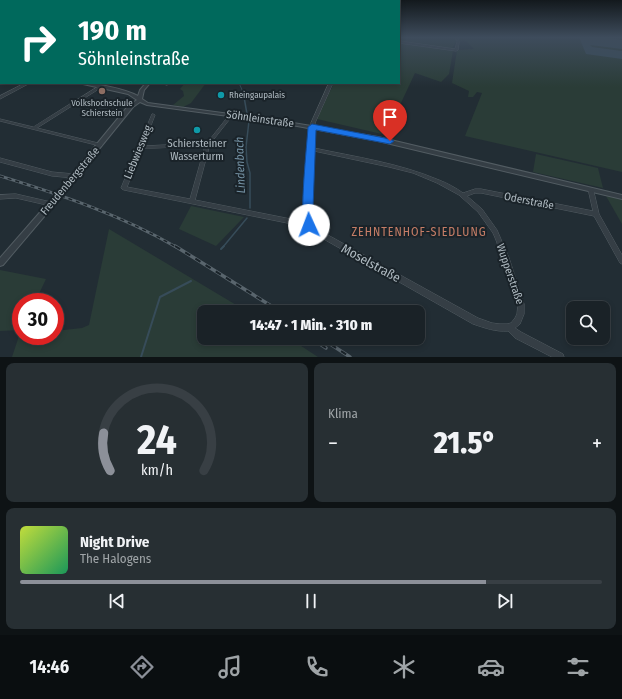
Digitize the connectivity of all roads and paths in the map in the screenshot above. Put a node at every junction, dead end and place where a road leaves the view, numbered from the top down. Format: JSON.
{"nodes":[{"id":1,"x":26,"y":84,"type":"edge"},
{"id":2,"x":88,"y":84,"type":"edge"},
{"id":3,"x":147,"y":84,"type":"edge"},
{"id":4,"x":331,"y":84,"type":"edge"},
{"id":5,"x":100,"y":87,"type":"junction"},
{"id":6,"x":142,"y":90,"type":"junction"},
{"id":7,"x":129,"y":93,"type":"junction"},
{"id":8,"x":0,"y":94,"type":"edge"},
{"id":9,"x":5,"y":95,"type":"junction"},
{"id":10,"x":0,"y":98,"type":"edge"},
{"id":11,"x":139,"y":100,"type":"junction"},
{"id":12,"x":153,"y":115,"type":"dead end"},
{"id":13,"x":231,"y":115,"type":"junction"},
{"id":14,"x":0,"y":120,"type":"edge"},
{"id":15,"x":312,"y":127,"type":"junction"},
{"id":16,"x":34,"y":128,"type":"junction"},
{"id":17,"x":208,"y":144,"type":"junction"},
{"id":18,"x":100,"y":145,"type":"junction"},
{"id":19,"x":140,"y":148,"type":"junction"},
{"id":20,"x":312,"y":149,"type":"junction"},
{"id":21,"x":0,"y":160,"type":"edge"},
{"id":22,"x":74,"y":176,"type":"junction"},
{"id":23,"x":124,"y":188,"type":"joint"},
{"id":24,"x":591,"y":189,"type":"junction"},
{"id":25,"x":463,"y":195,"type":"junction"},
{"id":26,"x":0,"y":196,"type":"edge"},
{"id":27,"x":622,"y":197,"type":"edge"},
{"id":28,"x":192,"y":202,"type":"junction"},
{"id":29,"x":51,"y":204,"type":"junction"},
{"id":30,"x":596,"y":214,"type":"junction"},
{"id":31,"x":309,"y":225,"type":"junction"},
{"id":32,"x":622,"y":261,"type":"edge"},
{"id":33,"x":0,"y":263,"type":"edge"},
{"id":34,"x":510,"y":327,"type":"junction"},
{"id":35,"x":560,"y":357,"type":"edge"}],
"edges":[{"from":1,"to":9,"type":"street"},
{"from":2,"to":5,"type":"street"},
{"from":3,"to":6,"type":"street"},
{"from":4,"to":15,"type":"street"},
{"from":5,"to":7,"type":"street"},
{"from":5,"to":16,"type":"street"},
{"from":6,"to":7,"type":"street"},
{"from":6,"to":11,"type":"street"},
{"from":7,"to":11,"type":"street","name":"Söhnleinstraße"},
{"from":8,"to":9,"type":"street"},
{"from":9,"to":10,"type":"street"},
{"from":11,"to":13,"type":"street","name":"Söhnleinstraße"},
{"from":11,"to":18,"type":"street","name":"Freudenbergstraße"},
{"from":12,"to":19,"type":"street","name":"Liebwiesweg"},
{"from":13,"to":15,"type":"street","name":"Söhnleinstraße"},
{"from":13,"to":17,"type":"street"},
{"from":14,"to":16,"type":"street"},
{"from":15,"to":20,"type":"street"},
{"from":15,"to":24,"type":"street","name":"Söhnleinstraße"},
{"from":16,"to":18,"type":"street"},
{"from":17,"to":19,"type":"street"},
{"from":17,"to":28,"type":"street"},
{"from":18,"to":22,"type":"street","name":"Freudenbergstraße"},
{"from":19,"to":23,"type":"street","name":"Liebwiesweg"},
{"from":20,"to":25,"type":"street","name":"Wupperstraße"},
{"from":20,"to":31,"type":"street"},
{"from":21,"to":22,"type":"street"},
{"from":22,"to":29,"type":"street","name":"Freudenbergstraße"},
{"from":23,"to":28,"type":"street","name":"Moselstraße"},
{"from":24,"to":27,"type":"street","name":"Söhnleinstraße"},
{"from":24,"to":30,"type":"street"},
{"from":25,"to":30,"type":"street","name":"Oderstraße"},
{"from":25,"to":34,"type":"street","name":"Wupperstraße"},
{"from":26,"to":29,"type":"street"},
{"from":28,"to":31,"type":"street","name":"Moselstraße"},
{"from":29,"to":33,"type":"street","name":"Freudenbergstraße"},
{"from":30,"to":32,"type":"street"},
{"from":31,"to":34,"type":"street","name":"Moselstraße"},
{"from":34,"to":35,"type":"street"}]}
